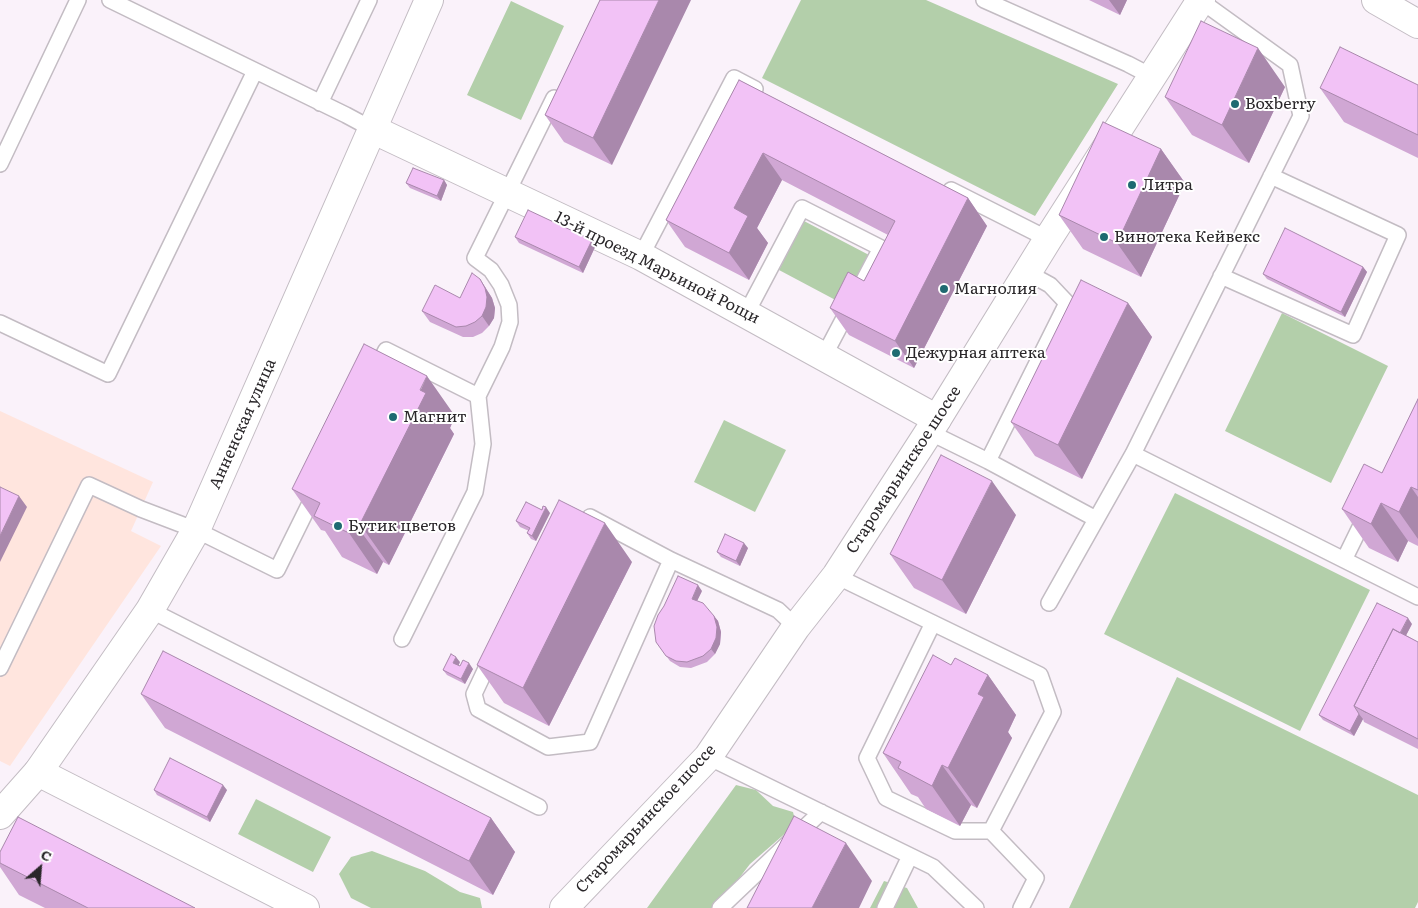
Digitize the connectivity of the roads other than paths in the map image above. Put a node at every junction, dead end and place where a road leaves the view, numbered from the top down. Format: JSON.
{"nodes":[{"id":1,"x":78,"y":0,"type":"edge"},
{"id":2,"x":110,"y":0,"type":"edge"},
{"id":3,"x":369,"y":0,"type":"edge"},
{"id":4,"x":429,"y":0,"type":"edge"},
{"id":5,"x":984,"y":0,"type":"edge"},
{"id":6,"x":1201,"y":0,"type":"edge"},
{"id":7,"x":1376,"y":0,"type":"edge"},
{"id":8,"x":1416,"y":18,"type":"edge"},
{"id":9,"x":255,"y":71,"type":"junction"},
{"id":10,"x":1151,"y":76,"type":"junction"},
{"id":11,"x":562,"y":80,"type":"edge"},
{"id":12,"x":769,"y":96,"type":"edge"},
{"id":13,"x":320,"y":103,"type":"junction"},
{"id":14,"x":372,"y":129,"type":"junction"},
{"id":15,"x":0,"y":164,"type":"edge"},
{"id":16,"x":1271,"y":176,"type":"junction"},
{"id":17,"x":938,"y":183,"type":"edge"},
{"id":18,"x":507,"y":193,"type":"junction"},
{"id":19,"x":1048,"y":238,"type":"junction"},
{"id":20,"x":641,"y":256,"type":"junction"},
{"id":21,"x":1028,"y":273,"type":"junction"},
{"id":22,"x":1221,"y":276,"type":"junction"},
{"id":23,"x":746,"y":314,"type":"junction"},
{"id":24,"x":0,"y":323,"type":"edge"},
{"id":25,"x":824,"y":356,"type":"junction"},
{"id":26,"x":369,"y":385,"type":"edge"},
{"id":27,"x":478,"y":396,"type":"junction"},
{"id":28,"x":933,"y":425,"type":"junction"},
{"id":29,"x":1133,"y":454,"type":"junction"},
{"id":30,"x":988,"y":461,"type":"junction"},
{"id":31,"x":321,"y":482,"type":"edge"},
{"id":32,"x":1370,"y":505,"type":"edge"},
{"id":33,"x":576,"y":518,"type":"edge"},
{"id":34,"x":1096,"y":519,"type":"junction"},
{"id":35,"x":196,"y":530,"type":"junction"},
{"id":36,"x":671,"y":560,"type":"junction"},
{"id":37,"x":1344,"y":560,"type":"junction"},
{"id":38,"x":836,"y":576,"type":"junction"},
{"id":39,"x":1418,"y":597,"type":"edge"},
{"id":40,"x":1049,"y":603,"type":"dead end"},
{"id":41,"x":150,"y":610,"type":"junction"},
{"id":42,"x":933,"y":623,"type":"junction"},
{"id":43,"x":796,"y":627,"type":"junction"},
{"id":44,"x":402,"y":639,"type":"dead end"},
{"id":45,"x":498,"y":642,"type":"edge"},
{"id":46,"x":0,"y":668,"type":"edge"},
{"id":47,"x":708,"y":756,"type":"junction"},
{"id":48,"x":38,"y":772,"type":"junction"},
{"id":49,"x":540,"y":807,"type":"dead end"},
{"id":50,"x":821,"y":812,"type":"junction"},
{"id":51,"x":0,"y":816,"type":"edge"},
{"id":52,"x":991,"y":830,"type":"junction"},
{"id":53,"x":910,"y":856,"type":"junction"},
{"id":54,"x":305,"y":908,"type":"edge"},
{"id":55,"x":564,"y":908,"type":"edge"},
{"id":56,"x":720,"y":908,"type":"edge"},
{"id":57,"x":885,"y":908,"type":"edge"},
{"id":58,"x":976,"y":908,"type":"edge"},
{"id":59,"x":1021,"y":908,"type":"edge"}],
"edges":[{"from":1,"to":15,"type":"lane"},
{"from":2,"to":9,"type":"lane"},
{"from":3,"to":13,"type":"lane"},
{"from":4,"to":14,"type":"street","name":"Анненская улица"},
{"from":5,"to":10,"type":"lane"},
{"from":6,"to":10,"type":"street","name":"Старомарьинское шоссе"},
{"from":6,"to":16,"type":"lane"},
{"from":7,"to":8,"type":"street"},
{"from":9,"to":13,"type":"lane"},
{"from":9,"to":24,"type":"lane"},
{"from":10,"to":19,"type":"street","name":"Старомарьинское шоссе"},
{"from":11,"to":18,"type":"lane"},
{"from":12,"to":20,"type":"lane"},
{"from":13,"to":14,"type":"lane"},
{"from":14,"to":18,"type":"street","name":"13-й проезд Марьиной Рощи"},
{"from":14,"to":35,"type":"street","name":"Анненская улица"},
{"from":16,"to":22,"type":"lane"},
{"from":16,"to":22,"type":"lane"},
{"from":17,"to":19,"type":"lane"},
{"from":18,"to":20,"type":"street","name":"13-й проезд Марьиной Рощи"},
{"from":18,"to":27,"type":"lane"},
{"from":19,"to":21,"type":"street","name":"Старомарьинское шоссе"},
{"from":20,"to":23,"type":"street","name":"13-й проезд Марьиной Рощи"},
{"from":21,"to":28,"type":"street","name":"Старомарьинское шоссе"},
{"from":21,"to":30,"type":"lane"},
{"from":22,"to":29,"type":"lane"},
{"from":23,"to":25,"type":"street","name":"13-й проезд Марьиной Рощи"},
{"from":23,"to":25,"type":"lane"},
{"from":25,"to":28,"type":"street","name":"13-й проезд Марьиной Рощи"},
{"from":26,"to":27,"type":"lane"},
{"from":27,"to":44,"type":"lane"},
{"from":28,"to":30,"type":"lane"},
{"from":28,"to":38,"type":"street","name":"Старомарьинское шоссе"},
{"from":29,"to":34,"type":"lane"},
{"from":29,"to":37,"type":"lane"},
{"from":30,"to":34,"type":"lane"},
{"from":31,"to":35,"type":"lane"},
{"from":32,"to":37,"type":"lane"},
{"from":33,"to":36,"type":"lane"},
{"from":34,"to":40,"type":"lane"},
{"from":35,"to":41,"type":"street","name":"Анненская улица"},
{"from":35,"to":46,"type":"lane"},
{"from":36,"to":43,"type":"lane"},
{"from":36,"to":45,"type":"lane"},
{"from":37,"to":39,"type":"lane"},
{"from":38,"to":42,"type":"lane"},
{"from":38,"to":43,"type":"street","name":"Старомарьинское шоссе"},
{"from":41,"to":48,"type":"street","name":"Анненская улица"},
{"from":41,"to":49,"type":"lane"},
{"from":42,"to":52,"type":"lane"},
{"from":42,"to":52,"type":"lane"},
{"from":43,"to":47,"type":"street","name":"Старомарьинское шоссе"},
{"from":47,"to":50,"type":"lane"},
{"from":47,"to":55,"type":"street","name":"Старомарьинское шоссе"},
{"from":48,"to":51,"type":"street","name":"Анненская улица"},
{"from":48,"to":54,"type":"street"},
{"from":50,"to":53,"type":"lane"},
{"from":50,"to":56,"type":"lane"},
{"from":52,"to":59,"type":"lane"},
{"from":53,"to":57,"type":"lane"},
{"from":53,"to":58,"type":"lane"}]}
